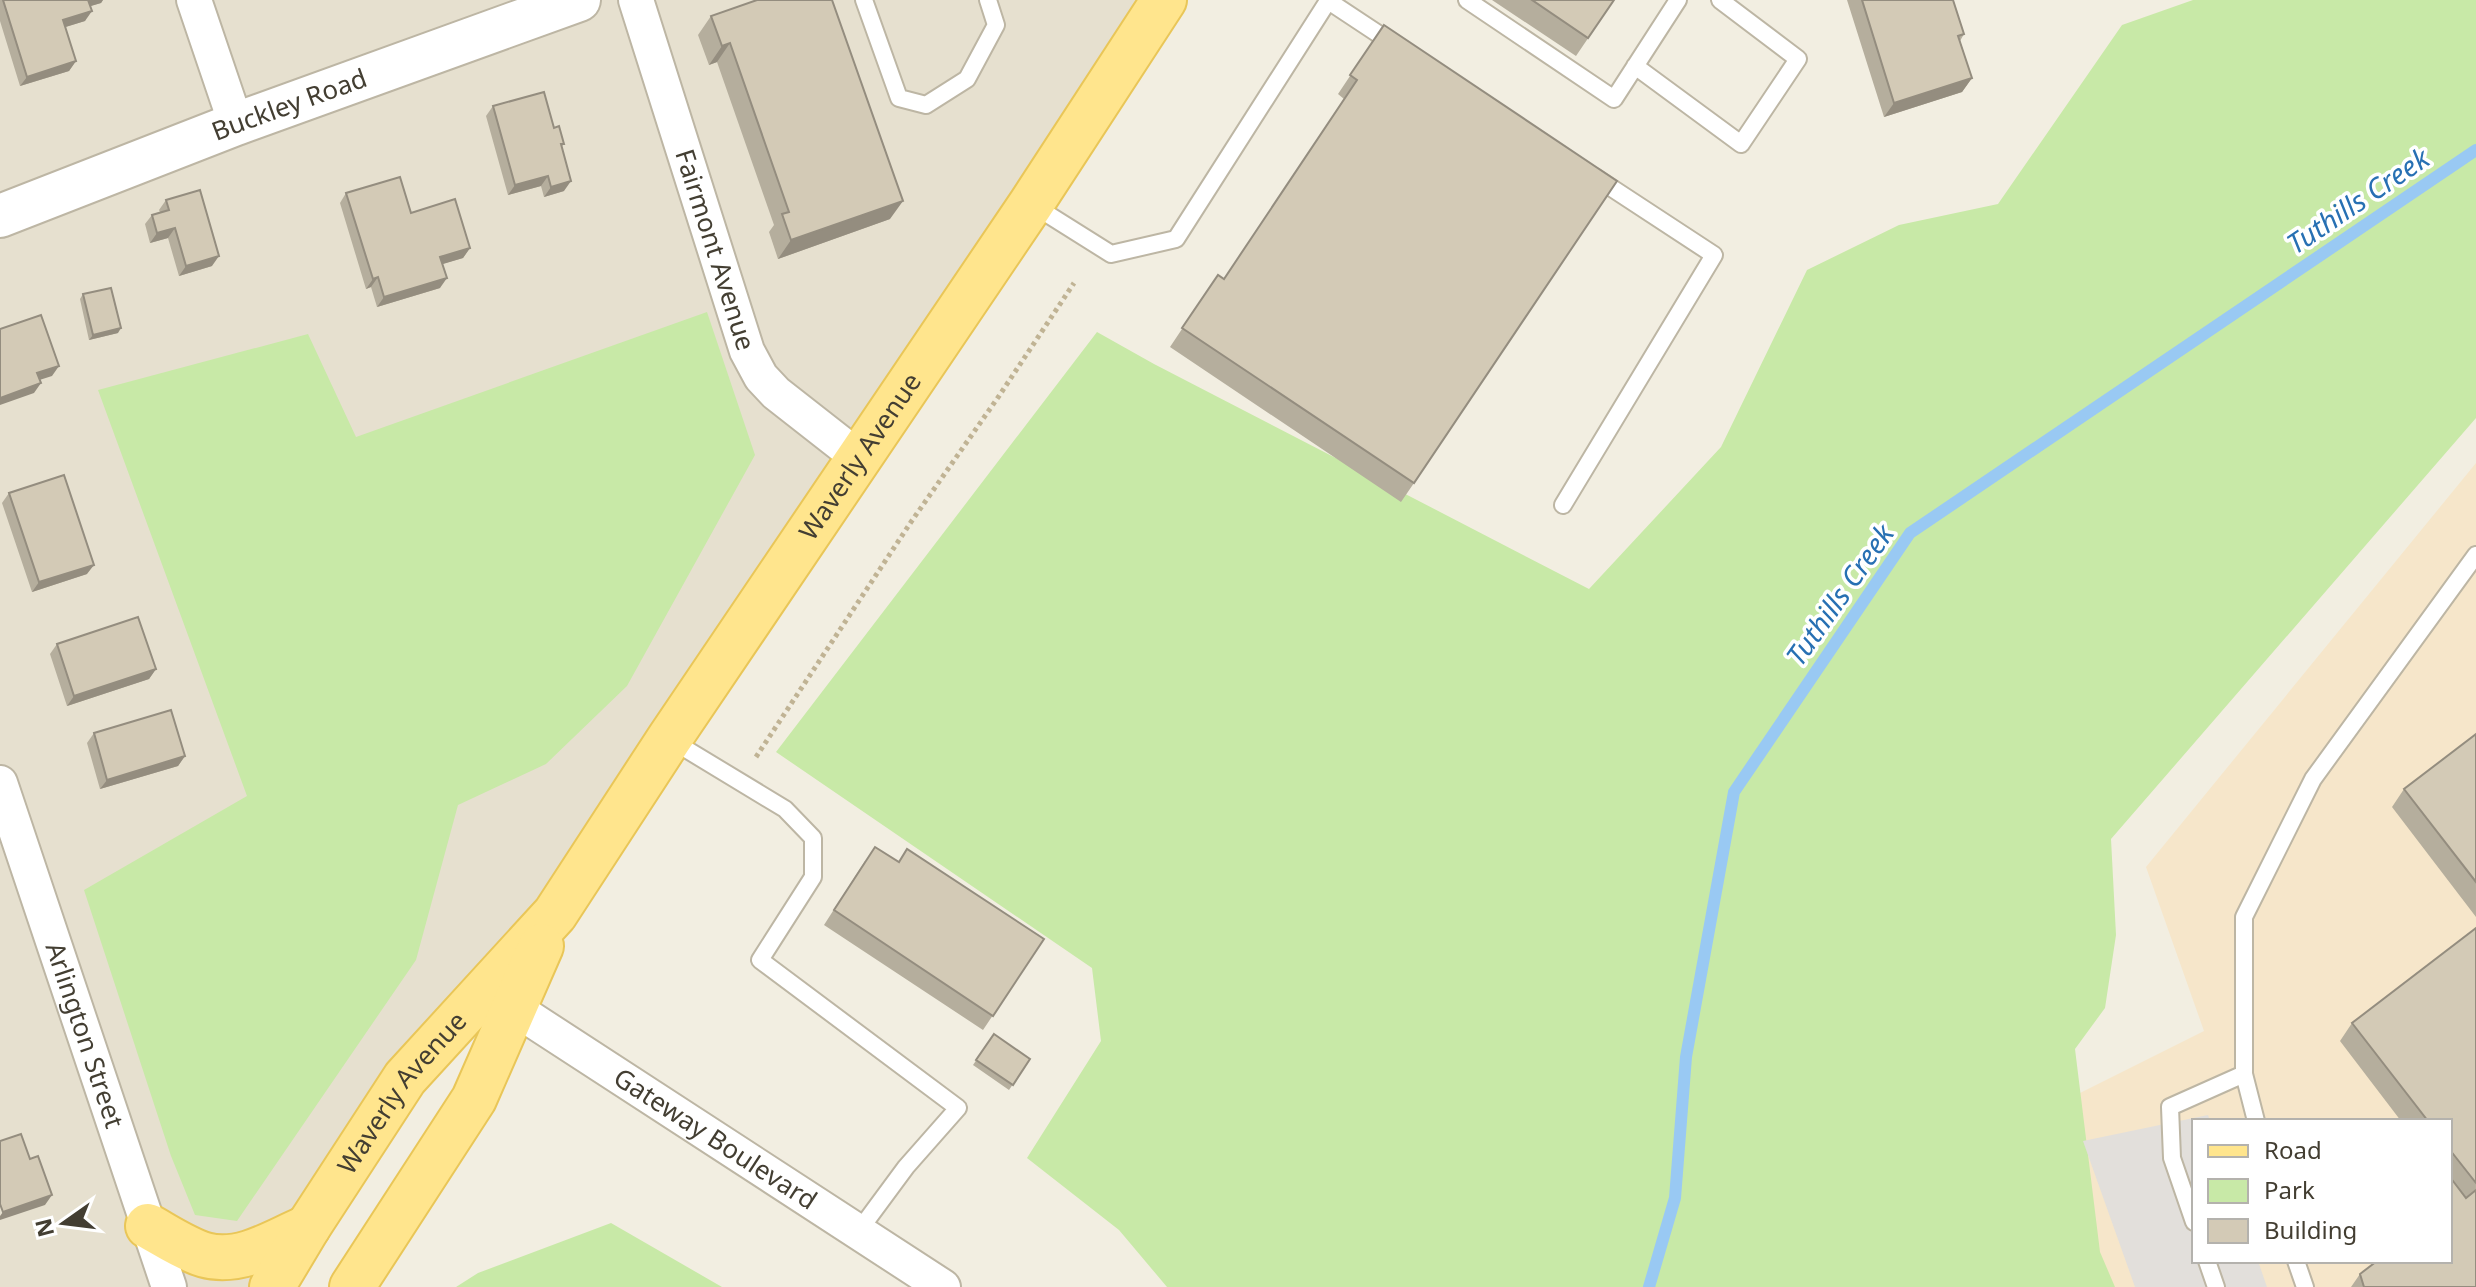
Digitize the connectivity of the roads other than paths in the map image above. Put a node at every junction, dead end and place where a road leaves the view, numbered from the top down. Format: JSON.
{"nodes":[{"id":1,"x":194,"y":0,"type":"edge"},
{"id":2,"x":579,"y":0,"type":"edge"},
{"id":3,"x":636,"y":0,"type":"edge"},
{"id":4,"x":864,"y":0,"type":"edge"},
{"id":5,"x":988,"y":0,"type":"edge"},
{"id":6,"x":1164,"y":0,"type":"edge"},
{"id":7,"x":1327,"y":0,"type":"edge"},
{"id":8,"x":1467,"y":0,"type":"edge"},
{"id":9,"x":1678,"y":0,"type":"edge"},
{"id":10,"x":1720,"y":0,"type":"edge"},
{"id":11,"x":1408,"y":53,"type":"edge"},
{"id":12,"x":1635,"y":66,"type":"junction"},
{"id":13,"x":236,"y":124,"type":"junction"},
{"id":14,"x":1581,"y":167,"type":"edge"},
{"id":15,"x":1031,"y":204,"type":"junction"},
{"id":16,"x":0,"y":216,"type":"edge"},
{"id":17,"x":859,"y":458,"type":"junction"},
{"id":18,"x":1563,"y":505,"type":"dead end"},
{"id":19,"x":2476,"y":555,"type":"edge"},
{"id":20,"x":669,"y":739,"type":"junction"},
{"id":21,"x":0,"y":783,"type":"edge"},
{"id":22,"x":500,"y":999,"type":"junction"},
{"id":23,"x":2244,"y":1074,"type":"junction"},
{"id":24,"x":2255,"y":1119,"type":"edge"},
{"id":25,"x":2192,"y":1216,"type":"edge"},
{"id":26,"x":148,"y":1226,"type":"junction"},
{"id":27,"x":308,"y":1227,"type":"junction"},
{"id":28,"x":858,"y":1232,"type":"junction"},
{"id":29,"x":2208,"y":1263,"type":"edge"},
{"id":30,"x":2297,"y":1263,"type":"edge"},
{"id":31,"x":169,"y":1287,"type":"edge"},
{"id":32,"x":272,"y":1287,"type":"edge"},
{"id":33,"x":352,"y":1287,"type":"edge"},
{"id":34,"x":943,"y":1287,"type":"edge"},
{"id":35,"x":2216,"y":1287,"type":"edge"},
{"id":36,"x":2305,"y":1287,"type":"edge"}],
"edges":[{"from":1,"to":13,"type":"street"},
{"from":2,"to":13,"type":"street","name":"Buckley Road"},
{"from":3,"to":17,"type":"street","name":"Fairmont Avenue"},
{"from":4,"to":5,"type":"lane"},
{"from":6,"to":15,"type":"main road","name":"Waverly Avenue"},
{"from":7,"to":11,"type":"lane"},
{"from":7,"to":15,"type":"lane"},
{"from":8,"to":12,"type":"lane"},
{"from":9,"to":12,"type":"lane"},
{"from":10,"to":12,"type":"lane"},
{"from":13,"to":16,"type":"street","name":"Buckley Road"},
{"from":14,"to":18,"type":"lane"},
{"from":15,"to":17,"type":"main road","name":"Waverly Avenue"},
{"from":17,"to":20,"type":"main road","name":"Waverly Avenue"},
{"from":19,"to":23,"type":"lane"},
{"from":20,"to":22,"type":"main road","name":"Waverly Avenue"},
{"from":20,"to":28,"type":"lane"},
{"from":21,"to":26,"type":"street","name":"Arlington Street"},
{"from":22,"to":27,"type":"main road","name":"Waverly Avenue"},
{"from":22,"to":28,"type":"street","name":"Gateway Boulevard"},
{"from":22,"to":33,"type":"main road","name":"Waverly Avenue"},
{"from":23,"to":24,"type":"lane"},
{"from":23,"to":25,"type":"lane"},
{"from":26,"to":27,"type":"main road"},
{"from":26,"to":31,"type":"street","name":"Arlington Street"},
{"from":27,"to":32,"type":"main road","name":"Waverly Avenue"},
{"from":28,"to":34,"type":"street","name":"Gateway Boulevard"},
{"from":29,"to":35,"type":"lane"},
{"from":30,"to":36,"type":"lane"}]}
